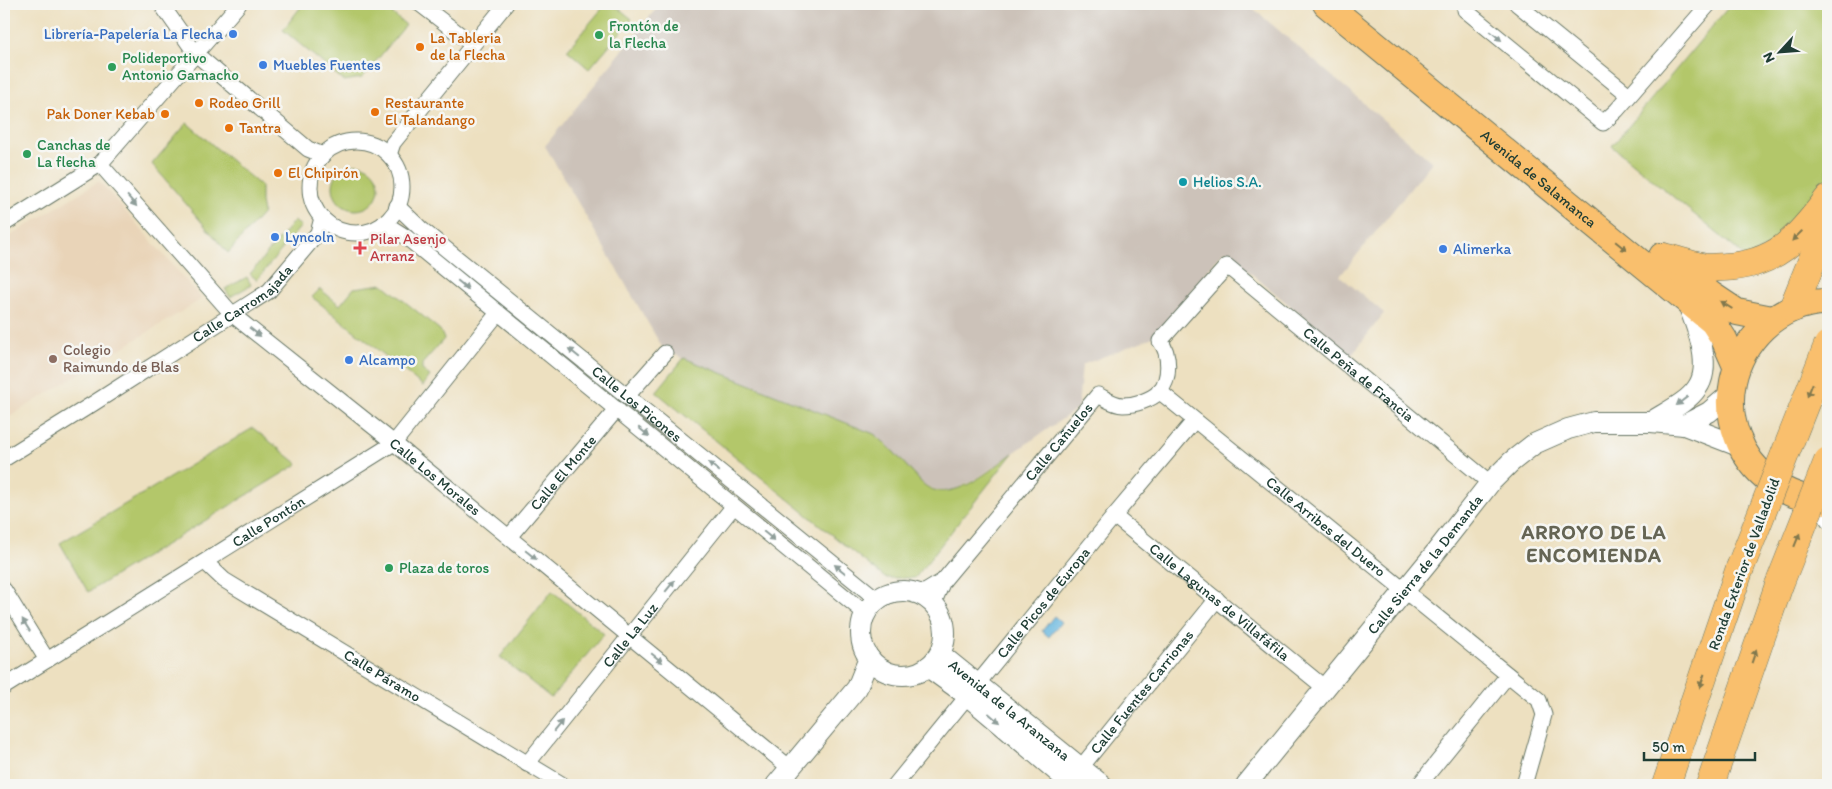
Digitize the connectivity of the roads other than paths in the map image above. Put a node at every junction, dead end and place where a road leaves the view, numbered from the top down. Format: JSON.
{"nodes":[{"id":1,"x":161,"y":4,"type":"edge"},
{"id":2,"x":239,"y":4,"type":"edge"},
{"id":3,"x":420,"y":4,"type":"edge"},
{"id":4,"x":506,"y":4,"type":"edge"},
{"id":5,"x":1326,"y":4,"type":"edge"},
{"id":6,"x":1350,"y":4,"type":"edge"},
{"id":7,"x":1470,"y":4,"type":"edge"},
{"id":8,"x":1518,"y":4,"type":"edge"},
{"id":9,"x":1709,"y":4,"type":"edge"},
{"id":10,"x":472,"y":44,"type":"junction"},
{"id":11,"x":196,"y":54,"type":"junction"},
{"id":12,"x":1629,"y":95,"type":"junction"},
{"id":13,"x":387,"y":148,"type":"junction"},
{"id":14,"x":319,"y":160,"type":"junction"},
{"id":15,"x":100,"y":164,"type":"junction"},
{"id":16,"x":1828,"y":199,"type":"edge"},
{"id":17,"x":397,"y":206,"type":"junction"},
{"id":18,"x":1828,"y":221,"type":"edge"},
{"id":19,"x":384,"y":223,"type":"junction"},
{"id":20,"x":4,"y":224,"type":"edge"},
{"id":21,"x":324,"y":226,"type":"junction"},
{"id":22,"x":1663,"y":257,"type":"junction"},
{"id":23,"x":1686,"y":299,"type":"junction"},
{"id":24,"x":1828,"y":302,"type":"edge"},
{"id":25,"x":498,"y":313,"type":"junction"},
{"id":26,"x":1783,"y":314,"type":"junction"},
{"id":27,"x":233,"y":315,"type":"junction"},
{"id":28,"x":1828,"y":345,"type":"edge"},
{"id":29,"x":665,"y":353,"type":"dead end"},
{"id":30,"x":1736,"y":366,"type":"junction"},
{"id":31,"x":1159,"y":392,"type":"junction"},
{"id":32,"x":1730,"y":394,"type":"junction"},
{"id":33,"x":628,"y":396,"type":"junction"},
{"id":34,"x":616,"y":409,"type":"junction"},
{"id":35,"x":1194,"y":421,"type":"junction"},
{"id":36,"x":1651,"y":422,"type":"junction"},
{"id":37,"x":1684,"y":425,"type":"junction"},
{"id":38,"x":394,"y":443,"type":"junction"},
{"id":39,"x":1741,"y":447,"type":"junction"},
{"id":40,"x":4,"y":459,"type":"edge"},
{"id":41,"x":1828,"y":461,"type":"edge"},
{"id":42,"x":1490,"y":483,"type":"junction"},
{"id":43,"x":733,"y":507,"type":"junction"},
{"id":44,"x":1825,"y":507,"type":"edge"},
{"id":45,"x":1114,"y":516,"type":"junction"},
{"id":46,"x":509,"y":537,"type":"junction"},
{"id":47,"x":205,"y":562,"type":"junction"},
{"id":48,"x":4,"y":590,"type":"edge"},
{"id":49,"x":1404,"y":590,"type":"junction"},
{"id":50,"x":926,"y":599,"type":"junction"},
{"id":51,"x":1217,"y":599,"type":"junction"},
{"id":52,"x":872,"y":607,"type":"junction"},
{"id":53,"x":630,"y":636,"type":"junction"},
{"id":54,"x":47,"y":660,"type":"junction"},
{"id":55,"x":934,"y":660,"type":"junction"},
{"id":56,"x":876,"y":664,"type":"junction"},
{"id":57,"x":1508,"y":674,"type":"junction"},
{"id":58,"x":4,"y":687,"type":"edge"},
{"id":59,"x":1325,"y":688,"type":"junction"},
{"id":60,"x":973,"y":690,"type":"junction"},
{"id":61,"x":527,"y":764,"type":"junction"},
{"id":62,"x":790,"y":768,"type":"junction"},
{"id":63,"x":1073,"y":780,"type":"edge"},
{"id":64,"x":563,"y":785,"type":"edge"},
{"id":65,"x":776,"y":785,"type":"edge"},
{"id":66,"x":895,"y":785,"type":"edge"},
{"id":67,"x":1102,"y":785,"type":"edge"},
{"id":68,"x":1246,"y":785,"type":"edge"},
{"id":69,"x":1419,"y":785,"type":"edge"},
{"id":70,"x":1524,"y":785,"type":"edge"},
{"id":71,"x":1666,"y":785,"type":"edge"},
{"id":72,"x":1710,"y":785,"type":"edge"}],
"edges":[{"from":1,"to":11,"type":"street"},
{"from":2,"to":11,"type":"street"},
{"from":3,"to":10,"type":"street"},
{"from":4,"to":10,"type":"street"},
{"from":5,"to":23,"type":"highway","name":"Avenida de Salamanca","one_way":true},
{"from":6,"to":22,"type":"highway","name":"Avenida de Salamanca"},
{"from":7,"to":12,"type":"street","one_way":true},
{"from":8,"to":12,"type":"street"},
{"from":9,"to":12,"type":"street"},
{"from":10,"to":13,"type":"street"},
{"from":11,"to":14,"type":"street"},
{"from":11,"to":15,"type":"street"},
{"from":13,"to":14,"type":"street"},
{"from":13,"to":17,"type":"street"},
{"from":14,"to":21,"type":"street"},
{"from":15,"to":20,"type":"street"},
{"from":15,"to":27,"type":"street","name":"Calle Los Morales","one_way":true},
{"from":16,"to":22,"type":"highway","one_way":true},
{"from":17,"to":19,"type":"street"},
{"from":33,"to":17,"type":"street","name":"Calle Los Picones","one_way":true},
{"from":18,"to":26,"type":"highway"},
{"from":19,"to":21,"type":"street"},
{"from":19,"to":25,"type":"street","name":"Calle Los Picones","one_way":true},
{"from":21,"to":27,"type":"street","name":"Calle Carromajada"},
{"from":26,"to":22,"type":"highway","name":"Avenida de Salamanca","one_way":true},
{"from":23,"to":30,"type":"highway","name":"Avenida de Salamanca"},
{"from":23,"to":36,"type":"street","one_way":true},
{"from":24,"to":26,"type":"highway"},
{"from":25,"to":34,"type":"street","name":"Calle Los Picones"},
{"from":25,"to":38,"type":"street","name":"Calle Pontón"},
{"from":26,"to":30,"type":"highway"},
{"from":27,"to":38,"type":"street","name":"Calle Los Morales","one_way":true},
{"from":27,"to":40,"type":"street","name":"Calle Carromajada"},
{"from":28,"to":71,"type":"highway","name":"Ronda Exterior de Valladolid","one_way":true,"bridge":true},
{"from":29,"to":33,"type":"street"},
{"from":30,"to":32,"type":"highway"},
{"from":31,"to":35,"type":"street","name":"Calle Arribes del Duero"},
{"from":31,"to":42,"type":"street","name":"Calle Peña de Francia"},
{"from":31,"to":50,"type":"street","name":"Calle Cañuelos"},
{"from":32,"to":37,"type":"street"},
{"from":32,"to":39,"type":"highway"},
{"from":52,"to":33,"type":"street","name":"Calle Los Picones","one_way":true},
{"from":34,"to":43,"type":"street","name":"Calle Los Picones","one_way":true},
{"from":34,"to":46,"type":"street","name":"Calle El Monte"},
{"from":35,"to":45,"type":"street","name":"Calle Picos de Europa"},
{"from":35,"to":49,"type":"street","name":"Calle Arribes del Duero"},
{"from":36,"to":37,"type":"street","name":"Calle Sierra de la Demanda"},
{"from":36,"to":42,"type":"street","name":"Calle Sierra de la Demanda"},
{"from":37,"to":39,"type":"street","name":"Calle Sierra de la Demanda"},
{"from":38,"to":46,"type":"street","name":"Calle Los Morales"},
{"from":38,"to":47,"type":"street","name":"Calle Pontón"},
{"from":39,"to":44,"type":"highway"},
{"from":72,"to":41,"type":"highway","one_way":true,"bridge":true},
{"from":42,"to":49,"type":"street","name":"Calle Sierra de la Demanda"},
{"from":43,"to":52,"type":"street","name":"Calle Los Picones","one_way":true},
{"from":53,"to":43,"type":"street","name":"Calle La Luz","one_way":true},
{"from":45,"to":51,"type":"street","name":"Calle Lagunas de Villafáfila"},
{"from":45,"to":60,"type":"street","name":"Calle Picos de Europa"},
{"from":46,"to":53,"type":"street","name":"Calle Los Morales","one_way":true},
{"from":47,"to":54,"type":"street","name":"Calle Pontón"},
{"from":47,"to":61,"type":"street","name":"Calle Páramo"},
{"from":54,"to":48,"type":"street","one_way":true},
{"from":49,"to":57,"type":"street","name":"Calle Arribes del Duero"},
{"from":49,"to":59,"type":"street","name":"Calle Sierra de la Demanda"},
{"from":50,"to":52,"type":"street"},
{"from":50,"to":55,"type":"street"},
{"from":51,"to":59,"type":"street","name":"Calle Lagunas de Villafáfila"},
{"from":51,"to":63,"type":"street","name":"Calle Fuentes Carrionas"},
{"from":52,"to":56,"type":"street"},
{"from":61,"to":53,"type":"street","name":"Calle La Luz","one_way":true},
{"from":53,"to":62,"type":"street","name":"Calle Los Morales","one_way":true},
{"from":54,"to":58,"type":"street","name":"Calle Pontón"},
{"from":55,"to":56,"type":"street"},
{"from":55,"to":60,"type":"street","name":"Avenida de la Aranzana"},
{"from":56,"to":62,"type":"street"},
{"from":57,"to":69,"type":"street"},
{"from":57,"to":70,"type":"street","name":"Calle Arribes del Duero"},
{"from":59,"to":68,"type":"street","name":"Calle Sierra de la Demanda"},
{"from":60,"to":63,"type":"street","name":"Avenida de la Aranzana"},
{"from":60,"to":66,"type":"street","name":"Calle Picos de Europa"},
{"from":61,"to":64,"type":"street","name":"Calle Páramo"},
{"from":62,"to":65,"type":"street"},
{"from":63,"to":67,"type":"street","name":"Avenida de la Aranzana"}]}
